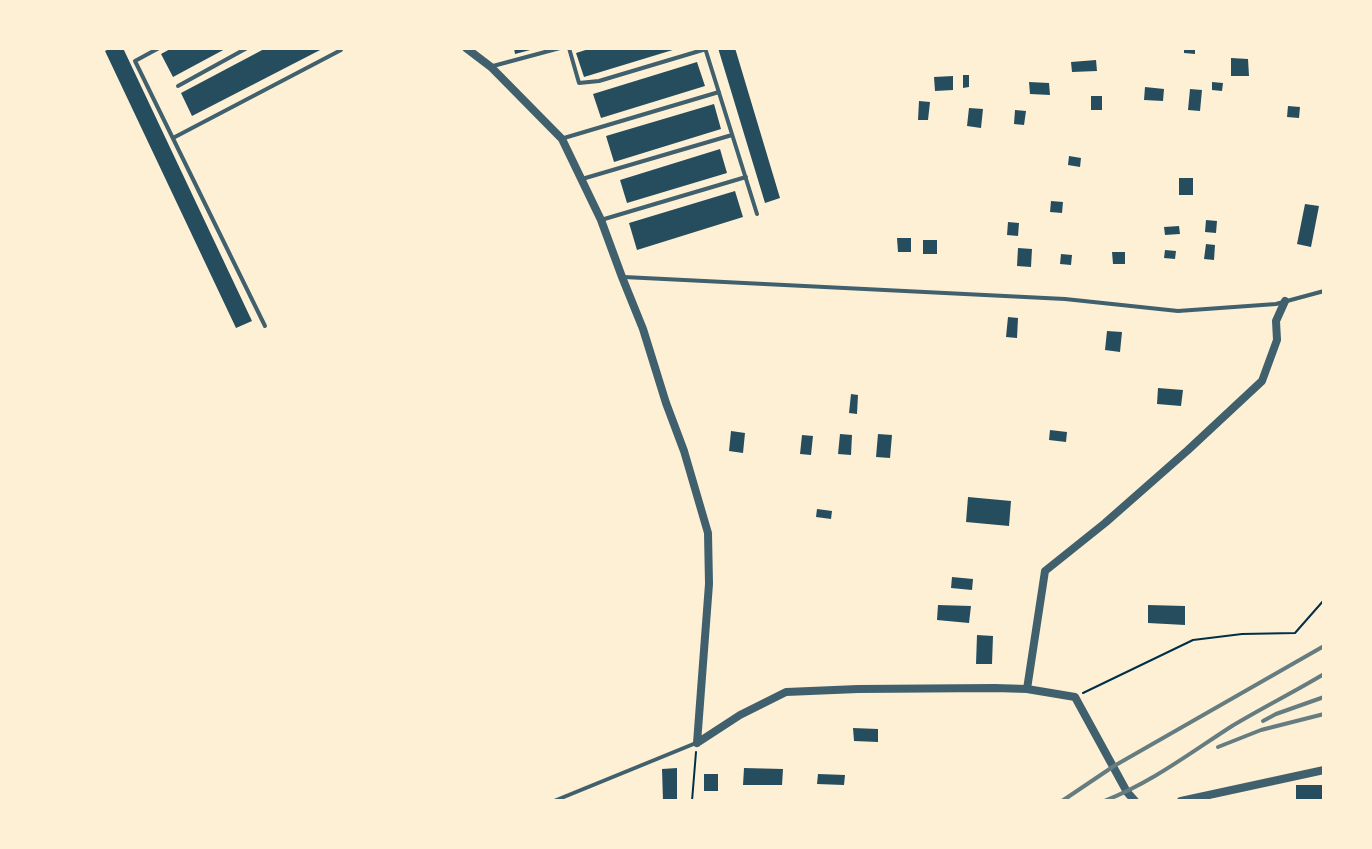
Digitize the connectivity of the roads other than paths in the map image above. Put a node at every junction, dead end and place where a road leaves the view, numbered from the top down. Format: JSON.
{"nodes":[{"id":1,"x":159,"y":48,"type":"edge"},
{"id":2,"x":247,"y":48,"type":"edge"},
{"id":3,"x":340,"y":48,"type":"edge"},
{"id":4,"x":466,"y":48,"type":"edge"},
{"id":5,"x":560,"y":48,"type":"edge"},
{"id":6,"x":569,"y":48,"type":"edge"},
{"id":7,"x":705,"y":48,"type":"edge"},
{"id":8,"x":491,"y":67,"type":"junction"},
{"id":9,"x":178,"y":86,"type":"dead end"},
{"id":10,"x":719,"y":92,"type":"junction"},
{"id":11,"x":732,"y":135,"type":"junction"},
{"id":12,"x":173,"y":138,"type":"junction"},
{"id":13,"x":562,"y":139,"type":"junction"},
{"id":14,"x":746,"y":177,"type":"junction"},
{"id":15,"x":582,"y":179,"type":"junction"},
{"id":16,"x":757,"y":214,"type":"dead end"},
{"id":17,"x":601,"y":220,"type":"junction"},
{"id":18,"x":622,"y":277,"type":"junction"},
{"id":19,"x":1324,"y":291,"type":"edge"},
{"id":20,"x":1285,"y":301,"type":"junction"},
{"id":21,"x":265,"y":326,"type":"dead end"},
{"id":22,"x":1027,"y":689,"type":"junction"},
{"id":23,"x":697,"y":743,"type":"junction"},
{"id":24,"x":1324,"y":770,"type":"edge"},
{"id":25,"x":554,"y":801,"type":"edge"},
{"id":26,"x":1135,"y":801,"type":"edge"},
{"id":27,"x":1181,"y":801,"type":"edge"}],
"edges":[{"from":1,"to":12,"type":"lane"},
{"from":2,"to":9,"type":"lane"},
{"from":3,"to":12,"type":"lane"},
{"from":4,"to":8,"type":"street"},
{"from":5,"to":8,"type":"lane"},
{"from":6,"to":7,"type":"lane"},
{"from":7,"to":10,"type":"lane"},
{"from":8,"to":13,"type":"street"},
{"from":10,"to":11,"type":"lane"},
{"from":10,"to":13,"type":"lane"},
{"from":11,"to":14,"type":"lane"},
{"from":11,"to":15,"type":"lane"},
{"from":12,"to":21,"type":"lane"},
{"from":13,"to":15,"type":"street"},
{"from":14,"to":16,"type":"lane"},
{"from":14,"to":17,"type":"lane"},
{"from":15,"to":17,"type":"street"},
{"from":17,"to":18,"type":"street"},
{"from":18,"to":20,"type":"lane"},
{"from":18,"to":23,"type":"street"},
{"from":19,"to":20,"type":"lane"},
{"from":20,"to":22,"type":"street"},
{"from":22,"to":23,"type":"street"},
{"from":22,"to":26,"type":"street"},
{"from":23,"to":25,"type":"lane"},
{"from":24,"to":27,"type":"street"}]}
